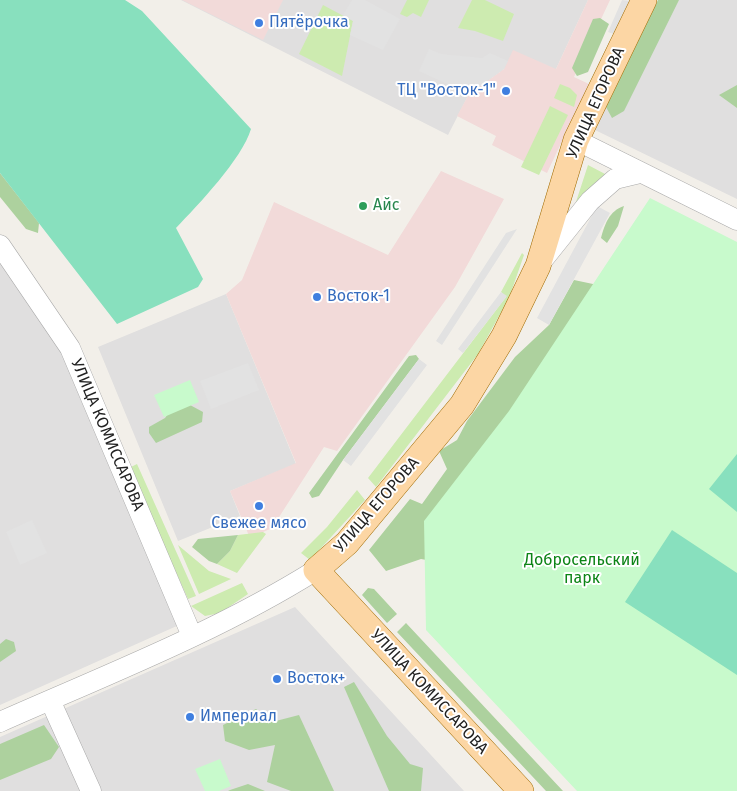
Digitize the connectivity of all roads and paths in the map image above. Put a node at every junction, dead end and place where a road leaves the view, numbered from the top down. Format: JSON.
{"nodes":[{"id":1,"x":644,"y":0,"type":"edge"},
{"id":2,"x":576,"y":140,"type":"junction"},
{"id":3,"x":640,"y":173,"type":"junction"},
{"id":4,"x":737,"y":220,"type":"edge"},
{"id":5,"x":0,"y":245,"type":"edge"},
{"id":6,"x":538,"y":266,"type":"junction"},
{"id":7,"x":316,"y":570,"type":"junction"},
{"id":8,"x":192,"y":636,"type":"junction"},
{"id":9,"x":50,"y":700,"type":"junction"},
{"id":10,"x":0,"y":722,"type":"edge"},
{"id":11,"x":91,"y":791,"type":"edge"},
{"id":12,"x":520,"y":791,"type":"edge"}],
"edges":[{"from":1,"to":2,"type":"main road","name":"УЛИЦА ЕГОРОВА"},
{"from":2,"to":3,"type":"street"},
{"from":2,"to":6,"type":"main road","name":"УЛИЦА ЕГОРОВА"},
{"from":3,"to":4,"type":"street"},
{"from":3,"to":6,"type":"street","name":"УЛИЦА ЕГОРОВА"},
{"from":5,"to":8,"type":"street","name":"УЛИЦА КОМИССАРОВА"},
{"from":6,"to":7,"type":"main road","name":"УЛИЦА ЕГОРОВА"},
{"from":7,"to":8,"type":"street","name":"УЛИЦА ЕГОРОВА"},
{"from":7,"to":12,"type":"main road","name":"УЛИЦА КОМИССАРОВА"},
{"from":8,"to":9,"type":"street","name":"УЛИЦА ЕГОРОВА"},
{"from":9,"to":10,"type":"street","name":"УЛИЦА ЕГОРОВА"},
{"from":9,"to":11,"type":"street"}]}
